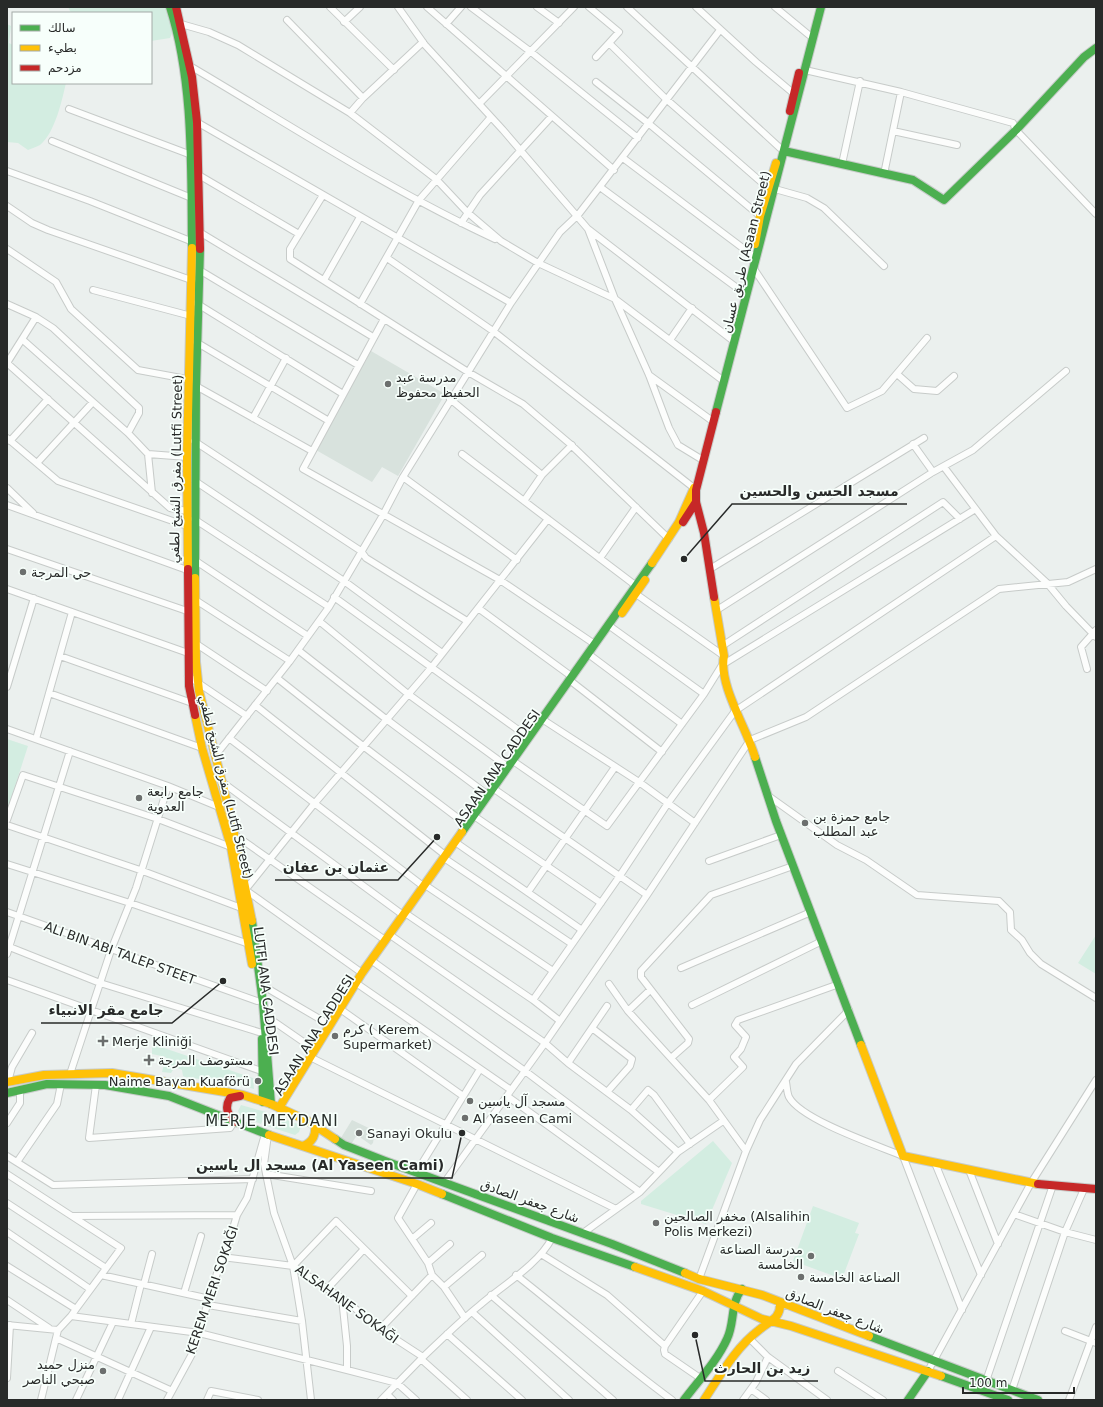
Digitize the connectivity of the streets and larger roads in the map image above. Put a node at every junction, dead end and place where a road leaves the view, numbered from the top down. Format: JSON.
{"nodes":[{"id":1,"x":170,"y":7,"type":"edge"},
{"id":2,"x":176,"y":7,"type":"edge"},
{"id":3,"x":330,"y":7,"type":"edge"},
{"id":4,"x":360,"y":7,"type":"edge"},
{"id":5,"x":398,"y":7,"type":"edge"},
{"id":6,"x":427,"y":7,"type":"edge"},
{"id":7,"x":461,"y":7,"type":"edge"},
{"id":8,"x":471,"y":7,"type":"edge"},
{"id":9,"x":537,"y":7,"type":"edge"},
{"id":10,"x":574,"y":7,"type":"edge"},
{"id":11,"x":589,"y":7,"type":"edge"},
{"id":12,"x":627,"y":7,"type":"edge"},
{"id":13,"x":696,"y":7,"type":"edge"},
{"id":14,"x":775,"y":7,"type":"edge"},
{"id":15,"x":816,"y":7,"type":"edge"},
{"id":16,"x":820,"y":7,"type":"edge"},
{"id":17,"x":287,"y":20,"type":"dead end"},
{"id":18,"x":344,"y":22,"type":"junction"},
{"id":19,"x":559,"y":23,"type":"junction"},
{"id":20,"x":446,"y":24,"type":"junction"},
{"id":21,"x":179,"y":25,"type":"junction"},
{"id":22,"x":720,"y":30,"type":"junction"},
{"id":23,"x":809,"y":35,"type":"junction"},
{"id":24,"x":422,"y":42,"type":"junction"},
{"id":25,"x":609,"y":43,"type":"junction"},
{"id":26,"x":1096,"y":48,"type":"edge"},
{"id":27,"x":531,"y":52,"type":"junction"},
{"id":28,"x":596,"y":57,"type":"dead end"},
{"id":29,"x":190,"y":66,"type":"junction"},
{"id":30,"x":691,"y":67,"type":"junction"},
{"id":31,"x":394,"y":70,"type":"junction"},
{"id":32,"x":805,"y":70,"type":"junction"},
{"id":33,"x":506,"y":77,"type":"junction"},
{"id":34,"x":860,"y":81,"type":"junction"},
{"id":35,"x":596,"y":82,"type":"dead end"},
{"id":36,"x":901,"y":92,"type":"junction"},
{"id":37,"x":793,"y":93,"type":"junction"},
{"id":38,"x":363,"y":98,"type":"junction"},
{"id":39,"x":666,"y":99,"type":"junction"},
{"id":40,"x":479,"y":104,"type":"junction"},
{"id":41,"x":69,"y":109,"type":"dead end"},
{"id":42,"x":350,"y":114,"type":"junction"},
{"id":43,"x":552,"y":116,"type":"junction"},
{"id":44,"x":188,"y":117,"type":"junction"},
{"id":45,"x":491,"y":117,"type":"junction"},
{"id":46,"x":197,"y":122,"type":"junction"},
{"id":47,"x":648,"y":122,"type":"junction"},
{"id":48,"x":893,"y":130,"type":"junction"},
{"id":49,"x":1016,"y":130,"type":"junction"},
{"id":50,"x":638,"y":138,"type":"junction"},
{"id":51,"x":52,"y":141,"type":"dead end"},
{"id":52,"x":957,"y":145,"type":"dead end"},
{"id":53,"x":520,"y":149,"type":"junction"},
{"id":54,"x":782,"y":150,"type":"junction"},
{"id":55,"x":195,"y":156,"type":"junction"},
{"id":56,"x":623,"y":158,"type":"junction"},
{"id":57,"x":842,"y":164,"type":"junction"},
{"id":58,"x":614,"y":170,"type":"junction"},
{"id":59,"x":7,"y":171,"type":"edge"},
{"id":60,"x":195,"y":172,"type":"junction"},
{"id":61,"x":884,"y":174,"type":"junction"},
{"id":62,"x":436,"y":179,"type":"junction"},
{"id":63,"x":600,"y":187,"type":"junction"},
{"id":64,"x":772,"y":189,"type":"junction"},
{"id":65,"x":323,"y":195,"type":"junction"},
{"id":66,"x":196,"y":199,"type":"junction"},
{"id":67,"x":420,"y":200,"type":"junction"},
{"id":68,"x":7,"y":206,"type":"edge"},
{"id":69,"x":467,"y":212,"type":"junction"},
{"id":70,"x":1096,"y":214,"type":"edge"},
{"id":71,"x":578,"y":215,"type":"junction"},
{"id":72,"x":760,"y":216,"type":"junction"},
{"id":73,"x":360,"y":217,"type":"junction"},
{"id":74,"x":460,"y":223,"type":"junction"},
{"id":75,"x":588,"y":229,"type":"junction"},
{"id":76,"x":201,"y":233,"type":"junction"},
{"id":77,"x":300,"y":234,"type":"junction"},
{"id":78,"x":398,"y":239,"type":"junction"},
{"id":79,"x":501,"y":241,"type":"junction"},
{"id":80,"x":193,"y":242,"type":"junction"},
{"id":81,"x":7,"y":249,"type":"edge"},
{"id":82,"x":752,"y":255,"type":"junction"},
{"id":83,"x":387,"y":258,"type":"junction"},
{"id":84,"x":538,"y":263,"type":"junction"},
{"id":85,"x":884,"y":266,"type":"dead end"},
{"id":86,"x":754,"y":269,"type":"junction"},
{"id":87,"x":201,"y":272,"type":"junction"},
{"id":88,"x":324,"y":280,"type":"junction"},
{"id":89,"x":197,"y":282,"type":"junction"},
{"id":90,"x":93,"y":290,"type":"dead end"},
{"id":91,"x":744,"y":293,"type":"junction"},
{"id":92,"x":615,"y":300,"type":"junction"},
{"id":93,"x":196,"y":303,"type":"junction"},
{"id":94,"x":511,"y":303,"type":"junction"},
{"id":95,"x":7,"y":304,"type":"edge"},
{"id":96,"x":360,"y":304,"type":"junction"},
{"id":97,"x":692,"y":308,"type":"junction"},
{"id":98,"x":36,"y":317,"type":"junction"},
{"id":99,"x":195,"y":317,"type":"junction"},
{"id":100,"x":384,"y":319,"type":"junction"},
{"id":101,"x":493,"y":331,"type":"junction"},
{"id":102,"x":373,"y":337,"type":"junction"},
{"id":103,"x":927,"y":338,"type":"dead end"},
{"id":104,"x":731,"y":339,"type":"junction"},
{"id":105,"x":23,"y":340,"type":"junction"},
{"id":106,"x":670,"y":340,"type":"junction"},
{"id":107,"x":194,"y":341,"type":"junction"},
{"id":108,"x":286,"y":358,"type":"junction"},
{"id":109,"x":7,"y":363,"type":"edge"},
{"id":110,"x":358,"y":366,"type":"junction"},
{"id":111,"x":1066,"y":371,"type":"dead end"},
{"id":112,"x":468,"y":372,"type":"junction"},
{"id":113,"x":898,"y":374,"type":"junction"},
{"id":114,"x":649,"y":375,"type":"junction"},
{"id":115,"x":954,"y":376,"type":"dead end"},
{"id":116,"x":721,"y":379,"type":"junction"},
{"id":117,"x":193,"y":382,"type":"junction"},
{"id":118,"x":271,"y":386,"type":"junction"},
{"id":119,"x":343,"y":394,"type":"junction"},
{"id":120,"x":450,"y":399,"type":"junction"},
{"id":121,"x":48,"y":400,"type":"junction"},
{"id":122,"x":93,"y":402,"type":"junction"},
{"id":123,"x":253,"y":418,"type":"junction"},
{"id":124,"x":711,"y":420,"type":"junction"},
{"id":125,"x":329,"y":421,"type":"junction"},
{"id":126,"x":74,"y":423,"type":"junction"},
{"id":127,"x":128,"y":433,"type":"junction"},
{"id":128,"x":924,"y":438,"type":"dead end"},
{"id":129,"x":8,"y":440,"type":"edge"},
{"id":130,"x":194,"y":441,"type":"junction"},
{"id":131,"x":913,"y":444,"type":"junction"},
{"id":132,"x":572,"y":445,"type":"junction"},
{"id":133,"x":312,"y":452,"type":"junction"},
{"id":134,"x":148,"y":454,"type":"junction"},
{"id":135,"x":462,"y":454,"type":"dead end"},
{"id":136,"x":187,"y":457,"type":"junction"},
{"id":137,"x":701,"y":459,"type":"junction"},
{"id":138,"x":37,"y":464,"type":"junction"},
{"id":139,"x":944,"y":466,"type":"junction"},
{"id":140,"x":933,"y":472,"type":"junction"},
{"id":141,"x":542,"y":475,"type":"junction"},
{"id":142,"x":403,"y":477,"type":"junction"},
{"id":143,"x":195,"y":480,"type":"junction"},
{"id":144,"x":7,"y":488,"type":"edge"},
{"id":145,"x":694,"y":488,"type":"junction"},
{"id":146,"x":152,"y":493,"type":"junction"},
{"id":147,"x":524,"y":501,"type":"junction"},
{"id":148,"x":696,"y":502,"type":"junction"},
{"id":149,"x":7,"y":505,"type":"edge"},
{"id":150,"x":636,"y":507,"type":"junction"},
{"id":151,"x":974,"y":510,"type":"junction"},
{"id":152,"x":187,"y":511,"type":"junction"},
{"id":153,"x":35,"y":515,"type":"junction"},
{"id":154,"x":383,"y":515,"type":"junction"},
{"id":155,"x":960,"y":518,"type":"junction"},
{"id":156,"x":194,"y":519,"type":"junction"},
{"id":157,"x":548,"y":519,"type":"junction"},
{"id":158,"x":187,"y":526,"type":"junction"},
{"id":159,"x":996,"y":536,"type":"junction"},
{"id":160,"x":669,"y":539,"type":"junction"},
{"id":161,"x":7,"y":549,"type":"edge"},
{"id":162,"x":362,"y":551,"type":"junction"},
{"id":163,"x":190,"y":558,"type":"junction"},
{"id":164,"x":600,"y":558,"type":"junction"},
{"id":165,"x":518,"y":560,"type":"junction"},
{"id":166,"x":710,"y":569,"type":"junction"},
{"id":167,"x":1096,"y":569,"type":"edge"},
{"id":168,"x":187,"y":570,"type":"junction"},
{"id":169,"x":500,"y":580,"type":"junction"},
{"id":170,"x":344,"y":581,"type":"junction"},
{"id":171,"x":1048,"y":583,"type":"junction"},
{"id":172,"x":635,"y":585,"type":"junction"},
{"id":173,"x":7,"y":589,"type":"edge"},
{"id":174,"x":636,"y":594,"type":"junction"},
{"id":175,"x":334,"y":597,"type":"junction"},
{"id":176,"x":34,"y":598,"type":"junction"},
{"id":177,"x":194,"y":599,"type":"junction"},
{"id":178,"x":329,"y":607,"type":"junction"},
{"id":179,"x":478,"y":608,"type":"junction"},
{"id":180,"x":716,"y":610,"type":"junction"},
{"id":181,"x":187,"y":611,"type":"junction"},
{"id":182,"x":72,"y":612,"type":"junction"},
{"id":183,"x":319,"y":621,"type":"junction"},
{"id":184,"x":467,"y":621,"type":"junction"},
{"id":185,"x":611,"y":627,"type":"junction"},
{"id":186,"x":1095,"y":634,"type":"edge"},
{"id":187,"x":308,"y":636,"type":"junction"},
{"id":188,"x":195,"y":643,"type":"junction"},
{"id":189,"x":594,"y":643,"type":"junction"},
{"id":190,"x":722,"y":646,"type":"junction"},
{"id":191,"x":298,"y":650,"type":"junction"},
{"id":192,"x":442,"y":652,"type":"junction"},
{"id":193,"x":188,"y":653,"type":"junction"},
{"id":194,"x":60,"y":656,"type":"junction"},
{"id":195,"x":591,"y":656,"type":"junction"},
{"id":196,"x":724,"y":656,"type":"junction"},
{"id":197,"x":290,"y":661,"type":"junction"},
{"id":198,"x":722,"y":664,"type":"junction"},
{"id":199,"x":431,"y":668,"type":"junction"},
{"id":200,"x":1087,"y":669,"type":"dead end"},
{"id":201,"x":188,"y":676,"type":"junction"},
{"id":202,"x":277,"y":678,"type":"junction"},
{"id":203,"x":571,"y":679,"type":"junction"},
{"id":204,"x":197,"y":681,"type":"junction"},
{"id":205,"x":7,"y":687,"type":"edge"},
{"id":206,"x":267,"y":691,"type":"junction"},
{"id":207,"x":49,"y":693,"type":"junction"},
{"id":208,"x":408,"y":694,"type":"junction"},
{"id":209,"x":704,"y":694,"type":"junction"},
{"id":210,"x":192,"y":703,"type":"junction"},
{"id":211,"x":255,"y":706,"type":"junction"},
{"id":212,"x":735,"y":711,"type":"junction"},
{"id":213,"x":247,"y":716,"type":"junction"},
{"id":214,"x":386,"y":719,"type":"junction"},
{"id":215,"x":545,"y":721,"type":"junction"},
{"id":216,"x":682,"y":724,"type":"junction"},
{"id":217,"x":7,"y":729,"type":"edge"},
{"id":218,"x":528,"y":737,"type":"junction"},
{"id":219,"x":229,"y":738,"type":"junction"},
{"id":220,"x":36,"y":739,"type":"junction"},
{"id":221,"x":750,"y":740,"type":"junction"},
{"id":222,"x":363,"y":746,"type":"junction"},
{"id":223,"x":202,"y":748,"type":"junction"},
{"id":224,"x":70,"y":751,"type":"junction"},
{"id":225,"x":662,"y":752,"type":"junction"},
{"id":226,"x":215,"y":756,"type":"junction"},
{"id":227,"x":516,"y":763,"type":"junction"},
{"id":228,"x":508,"y":767,"type":"junction"},
{"id":229,"x":615,"y":767,"type":"junction"},
{"id":230,"x":340,"y":774,"type":"junction"},
{"id":231,"x":222,"y":782,"type":"junction"},
{"id":232,"x":639,"y":782,"type":"junction"},
{"id":233,"x":168,"y":786,"type":"junction"},
{"id":234,"x":58,"y":788,"type":"junction"},
{"id":235,"x":497,"y":791,"type":"junction"},
{"id":236,"x":488,"y":795,"type":"junction"},
{"id":237,"x":767,"y":795,"type":"junction"},
{"id":238,"x":668,"y":803,"type":"junction"},
{"id":239,"x":314,"y":804,"type":"junction"},
{"id":240,"x":219,"y":807,"type":"junction"},
{"id":241,"x":584,"y":810,"type":"junction"},
{"id":242,"x":477,"y":818,"type":"junction"},
{"id":243,"x":158,"y":819,"type":"junction"},
{"id":244,"x":7,"y":820,"type":"edge"},
{"id":245,"x":7,"y":824,"type":"edge"},
{"id":246,"x":467,"y":824,"type":"junction"},
{"id":247,"x":696,"y":824,"type":"junction"},
{"id":248,"x":291,"y":833,"type":"junction"},
{"id":249,"x":235,"y":834,"type":"junction"},
{"id":250,"x":781,"y":835,"type":"junction"},
{"id":251,"x":42,"y":837,"type":"junction"},
{"id":252,"x":565,"y":838,"type":"junction"},
{"id":253,"x":458,"y":844,"type":"junction"},
{"id":254,"x":231,"y":847,"type":"junction"},
{"id":255,"x":446,"y":857,"type":"junction"},
{"id":256,"x":271,"y":859,"type":"junction"},
{"id":257,"x":709,"y":861,"type":"dead end"},
{"id":258,"x":7,"y":864,"type":"edge"},
{"id":259,"x":546,"y":865,"type":"junction"},
{"id":260,"x":793,"y":866,"type":"junction"},
{"id":261,"x":140,"y":870,"type":"junction"},
{"id":262,"x":32,"y":872,"type":"junction"},
{"id":263,"x":619,"y":877,"type":"junction"},
{"id":264,"x":426,"y":886,"type":"junction"},
{"id":265,"x":246,"y":890,"type":"junction"},
{"id":266,"x":528,"y":892,"type":"junction"},
{"id":267,"x":647,"y":895,"type":"junction"},
{"id":268,"x":130,"y":903,"type":"junction"},
{"id":269,"x":601,"y":903,"type":"junction"},
{"id":270,"x":243,"y":908,"type":"junction"},
{"id":271,"x":7,"y":912,"type":"edge"},
{"id":272,"x":811,"y":912,"type":"junction"},
{"id":273,"x":18,"y":915,"type":"junction"},
{"id":274,"x":406,"y":915,"type":"junction"},
{"id":275,"x":582,"y":930,"type":"junction"},
{"id":276,"x":389,"y":939,"type":"junction"},
{"id":277,"x":822,"y":941,"type":"junction"},
{"id":278,"x":249,"y":944,"type":"junction"},
{"id":279,"x":572,"y":944,"type":"junction"},
{"id":280,"x":9,"y":946,"type":"edge"},
{"id":281,"x":111,"y":950,"type":"junction"},
{"id":282,"x":7,"y":954,"type":"edge"},
{"id":283,"x":375,"y":963,"type":"junction"},
{"id":284,"x":681,"y":968,"type":"dead end"},
{"id":285,"x":553,"y":971,"type":"junction"},
{"id":286,"x":362,"y":973,"type":"junction"},
{"id":287,"x":7,"y":980,"type":"edge"},
{"id":288,"x":100,"y":983,"type":"junction"},
{"id":289,"x":260,"y":984,"type":"junction"},
{"id":290,"x":608,"y":984,"type":"dead end"},
{"id":291,"x":839,"y":984,"type":"junction"},
{"id":292,"x":359,"y":985,"type":"junction"},
{"id":293,"x":650,"y":990,"type":"junction"},
{"id":294,"x":1096,"y":998,"type":"edge"},
{"id":295,"x":533,"y":1000,"type":"junction"},
{"id":296,"x":257,"y":1001,"type":"junction"},
{"id":297,"x":692,"y":1005,"type":"dead end"},
{"id":298,"x":607,"y":1006,"type":"dead end"},
{"id":299,"x":90,"y":1010,"type":"junction"},
{"id":300,"x":849,"y":1010,"type":"junction"},
{"id":301,"x":343,"y":1011,"type":"junction"},
{"id":302,"x":628,"y":1011,"type":"junction"},
{"id":303,"x":264,"y":1014,"type":"junction"},
{"id":304,"x":560,"y":1021,"type":"junction"},
{"id":305,"x":330,"y":1025,"type":"junction"},
{"id":306,"x":592,"y":1028,"type":"junction"},
{"id":307,"x":32,"y":1033,"type":"dead end"},
{"id":308,"x":262,"y":1033,"type":"junction"},
{"id":309,"x":545,"y":1043,"type":"junction"},
{"id":310,"x":316,"y":1050,"type":"junction"},
{"id":311,"x":671,"y":1058,"type":"junction"},
{"id":312,"x":314,"y":1059,"type":"junction"},
{"id":313,"x":568,"y":1063,"type":"junction"},
{"id":314,"x":480,"y":1069,"type":"junction"},
{"id":315,"x":525,"y":1071,"type":"junction"},
{"id":316,"x":264,"y":1072,"type":"junction"},
{"id":317,"x":70,"y":1074,"type":"junction"},
{"id":318,"x":1096,"y":1080,"type":"edge"},
{"id":319,"x":7,"y":1082,"type":"edge"},
{"id":320,"x":786,"y":1082,"type":"junction"},
{"id":321,"x":61,"y":1084,"type":"junction"},
{"id":322,"x":96,"y":1085,"type":"junction"},
{"id":323,"x":20,"y":1090,"type":"junction"},
{"id":324,"x":511,"y":1090,"type":"junction"},
{"id":325,"x":607,"y":1092,"type":"junction"},
{"id":326,"x":7,"y":1093,"type":"edge"},
{"id":327,"x":243,"y":1095,"type":"junction"},
{"id":328,"x":463,"y":1096,"type":"junction"},
{"id":329,"x":507,"y":1096,"type":"junction"},
{"id":330,"x":708,"y":1100,"type":"junction"},
{"id":331,"x":267,"y":1103,"type":"junction"},
{"id":332,"x":280,"y":1108,"type":"junction"},
{"id":333,"x":631,"y":1110,"type":"junction"},
{"id":334,"x":724,"y":1121,"type":"junction"},
{"id":335,"x":234,"y":1122,"type":"junction"},
{"id":336,"x":7,"y":1123,"type":"edge"},
{"id":337,"x":446,"y":1125,"type":"junction"},
{"id":338,"x":315,"y":1126,"type":"junction"},
{"id":339,"x":267,"y":1134,"type":"junction"},
{"id":340,"x":476,"y":1140,"type":"junction"},
{"id":341,"x":690,"y":1144,"type":"junction"},
{"id":342,"x":303,"y":1146,"type":"junction"},
{"id":343,"x":746,"y":1151,"type":"junction"},
{"id":344,"x":678,"y":1152,"type":"junction"},
{"id":345,"x":7,"y":1156,"type":"edge"},
{"id":346,"x":904,"y":1156,"type":"junction"},
{"id":347,"x":17,"y":1162,"type":"junction"},
{"id":348,"x":935,"y":1163,"type":"junction"},
{"id":349,"x":968,"y":1170,"type":"junction"},
{"id":350,"x":659,"y":1172,"type":"junction"},
{"id":351,"x":416,"y":1173,"type":"junction"},
{"id":352,"x":7,"y":1174,"type":"edge"},
{"id":353,"x":266,"y":1174,"type":"junction"},
{"id":354,"x":253,"y":1179,"type":"junction"},
{"id":355,"x":444,"y":1183,"type":"junction"},
{"id":356,"x":1031,"y":1183,"type":"junction"},
{"id":357,"x":417,"y":1184,"type":"junction"},
{"id":358,"x":1053,"y":1185,"type":"junction"},
{"id":359,"x":1084,"y":1189,"type":"junction"},
{"id":360,"x":1096,"y":1189,"type":"edge"},
{"id":361,"x":371,"y":1191,"type":"dead end"},
{"id":362,"x":640,"y":1192,"type":"junction"},
{"id":363,"x":7,"y":1203,"type":"edge"},
{"id":364,"x":616,"y":1209,"type":"junction"},
{"id":365,"x":238,"y":1214,"type":"junction"},
{"id":366,"x":1014,"y":1214,"type":"junction"},
{"id":367,"x":72,"y":1216,"type":"junction"},
{"id":368,"x":430,"y":1223,"type":"dead end"},
{"id":369,"x":1041,"y":1223,"type":"junction"},
{"id":370,"x":7,"y":1232,"type":"edge"},
{"id":371,"x":1065,"y":1232,"type":"junction"},
{"id":372,"x":583,"y":1233,"type":"junction"},
{"id":373,"x":201,"y":1236,"type":"dead end"},
{"id":374,"x":552,"y":1238,"type":"junction"},
{"id":375,"x":412,"y":1239,"type":"junction"},
{"id":376,"x":1096,"y":1240,"type":"edge"},
{"id":377,"x":450,"y":1244,"type":"dead end"},
{"id":378,"x":998,"y":1244,"type":"junction"},
{"id":379,"x":364,"y":1249,"type":"junction"},
{"id":380,"x":152,"y":1254,"type":"dead end"},
{"id":381,"x":541,"y":1254,"type":"junction"},
{"id":382,"x":482,"y":1255,"type":"dead end"},
{"id":383,"x":222,"y":1257,"type":"junction"},
{"id":384,"x":428,"y":1263,"type":"junction"},
{"id":385,"x":7,"y":1266,"type":"edge"},
{"id":386,"x":293,"y":1266,"type":"junction"},
{"id":387,"x":106,"y":1268,"type":"junction"},
{"id":388,"x":101,"y":1275,"type":"junction"},
{"id":389,"x":432,"y":1275,"type":"junction"},
{"id":390,"x":516,"y":1275,"type":"junction"},
{"id":391,"x":981,"y":1275,"type":"junction"},
{"id":392,"x":699,"y":1278,"type":"junction"},
{"id":393,"x":142,"y":1284,"type":"junction"},
{"id":394,"x":444,"y":1287,"type":"junction"},
{"id":395,"x":327,"y":1289,"type":"junction"},
{"id":396,"x":742,"y":1289,"type":"junction"},
{"id":397,"x":90,"y":1290,"type":"junction"},
{"id":398,"x":703,"y":1292,"type":"junction"},
{"id":399,"x":184,"y":1293,"type":"junction"},
{"id":400,"x":491,"y":1295,"type":"junction"},
{"id":401,"x":412,"y":1296,"type":"junction"},
{"id":402,"x":342,"y":1298,"type":"junction"},
{"id":403,"x":7,"y":1300,"type":"edge"},
{"id":404,"x":209,"y":1302,"type":"junction"},
{"id":405,"x":780,"y":1303,"type":"junction"},
{"id":406,"x":734,"y":1306,"type":"junction"},
{"id":407,"x":76,"y":1309,"type":"junction"},
{"id":408,"x":962,"y":1310,"type":"junction"},
{"id":409,"x":472,"y":1312,"type":"junction"},
{"id":410,"x":71,"y":1316,"type":"junction"},
{"id":411,"x":465,"y":1318,"type":"junction"},
{"id":412,"x":302,"y":1321,"type":"junction"},
{"id":413,"x":113,"y":1322,"type":"junction"},
{"id":414,"x":772,"y":1322,"type":"junction"},
{"id":415,"x":131,"y":1324,"type":"junction"},
{"id":416,"x":9,"y":1325,"type":"edge"},
{"id":417,"x":151,"y":1327,"type":"junction"},
{"id":418,"x":1096,"y":1327,"type":"edge"},
{"id":419,"x":50,"y":1329,"type":"junction"},
{"id":420,"x":380,"y":1329,"type":"junction"},
{"id":421,"x":58,"y":1330,"type":"junction"},
{"id":422,"x":1065,"y":1331,"type":"dead end"},
{"id":423,"x":199,"y":1333,"type":"junction"},
{"id":424,"x":447,"y":1334,"type":"junction"},
{"id":425,"x":56,"y":1338,"type":"junction"},
{"id":426,"x":749,"y":1338,"type":"junction"},
{"id":427,"x":1093,"y":1342,"type":"edge"},
{"id":428,"x":665,"y":1346,"type":"junction"},
{"id":429,"x":97,"y":1357,"type":"junction"},
{"id":430,"x":768,"y":1357,"type":"junction"},
{"id":431,"x":422,"y":1358,"type":"junction"},
{"id":432,"x":306,"y":1360,"type":"junction"},
{"id":433,"x":934,"y":1362,"type":"junction"},
{"id":434,"x":347,"y":1370,"type":"junction"},
{"id":435,"x":838,"y":1371,"type":"dead end"},
{"id":436,"x":928,"y":1371,"type":"junction"},
{"id":437,"x":131,"y":1372,"type":"junction"},
{"id":438,"x":7,"y":1378,"type":"edge"},
{"id":439,"x":700,"y":1378,"type":"junction"},
{"id":440,"x":986,"y":1381,"type":"junction"},
{"id":441,"x":397,"y":1383,"type":"junction"},
{"id":442,"x":751,"y":1389,"type":"junction"},
{"id":443,"x":1012,"y":1390,"type":"junction"},
{"id":444,"x":172,"y":1391,"type":"junction"},
{"id":445,"x":387,"y":1394,"type":"junction"},
{"id":446,"x":992,"y":1397,"type":"edge"},
{"id":447,"x":246,"y":1398,"type":"edge"},
{"id":448,"x":41,"y":1400,"type":"edge"},
{"id":449,"x":76,"y":1400,"type":"edge"},
{"id":450,"x":118,"y":1400,"type":"edge"},
{"id":451,"x":167,"y":1400,"type":"edge"},
{"id":452,"x":207,"y":1400,"type":"edge"},
{"id":453,"x":258,"y":1400,"type":"edge"},
{"id":454,"x":311,"y":1400,"type":"edge"},
{"id":455,"x":381,"y":1400,"type":"edge"},
{"id":456,"x":393,"y":1400,"type":"edge"},
{"id":457,"x":416,"y":1400,"type":"edge"},
{"id":458,"x":467,"y":1400,"type":"edge"},
{"id":459,"x":522,"y":1400,"type":"edge"},
{"id":460,"x":569,"y":1400,"type":"edge"},
{"id":461,"x":613,"y":1400,"type":"edge"},
{"id":462,"x":672,"y":1400,"type":"edge"},
{"id":463,"x":684,"y":1400,"type":"edge"},
{"id":464,"x":704,"y":1400,"type":"edge"},
{"id":465,"x":743,"y":1400,"type":"edge"},
{"id":466,"x":766,"y":1400,"type":"edge"},
{"id":467,"x":827,"y":1400,"type":"edge"},
{"id":468,"x":882,"y":1400,"type":"edge"},
{"id":469,"x":908,"y":1400,"type":"edge"},
{"id":470,"x":1008,"y":1400,"type":"edge"},
{"id":471,"x":1038,"y":1400,"type":"edge"},
{"id":472,"x":1069,"y":1400,"type":"edge"}],
"edges":[{"from":1,"to":21,"type":"street"},
{"from":2,"to":21,"type":"street"},
{"from":3,"to":18,"type":"street"},
{"from":4,"to":18,"type":"street"},
{"from":5,"to":24,"type":"street"},
{"from":6,"to":20,"type":"street"},
{"from":7,"to":20,"type":"street"},
{"from":8,"to":27,"type":"street"},
{"from":9,"to":19,"type":"street"},
{"from":10,"to":19,"type":"street"},
{"from":11,"to":25,"type":"street"},
{"from":12,"to":30,"type":"street"},
{"from":13,"to":22,"type":"street"},
{"from":14,"to":23,"type":"street"},
{"from":15,"to":23,"type":"street"},
{"from":16,"to":32,"type":"street","name":"طريق عسان (Asaan Street)"},
{"from":17,"to":38,"type":"street"},
{"from":18,"to":31,"type":"street"},
{"from":19,"to":27,"type":"street"},
{"from":20,"to":33,"type":"street"},
{"from":21,"to":29,"type":"street"},
{"from":21,"to":42,"type":"street"},
{"from":21,"to":44,"type":"street","name":"مفرق الشيخ لطفي (Lutfi Street)"},
{"from":22,"to":30,"type":"street"},
{"from":22,"to":37,"type":"street"},
{"from":23,"to":37,"type":"street"},
{"from":24,"to":31,"type":"street"},
{"from":24,"to":40,"type":"street"},
{"from":25,"to":28,"type":"street"},
{"from":25,"to":39,"type":"street"},
{"from":26,"to":49,"type":"street"},
{"from":27,"to":33,"type":"street"},
{"from":27,"to":50,"type":"street"},
{"from":29,"to":46,"type":"street"},
{"from":29,"to":67,"type":"street"},
{"from":30,"to":39,"type":"street"},
{"from":30,"to":54,"type":"street"},
{"from":31,"to":38,"type":"street"},
{"from":32,"to":34,"type":"street"},
{"from":32,"to":54,"type":"street","name":"طريق عسان (Asaan Street)"},
{"from":33,"to":40,"type":"street"},
{"from":33,"to":43,"type":"street"},
{"from":34,"to":36,"type":"street"},
{"from":34,"to":57,"type":"street"},
{"from":35,"to":47,"type":"street"},
{"from":36,"to":48,"type":"street"},
{"from":36,"to":49,"type":"street"},
{"from":37,"to":54,"type":"street"},
{"from":38,"to":42,"type":"street"},
{"from":39,"to":47,"type":"street"},
{"from":39,"to":64,"type":"street"},
{"from":40,"to":45,"type":"street"},
{"from":41,"to":55,"type":"street"},
{"from":42,"to":62,"type":"street"},
{"from":43,"to":53,"type":"street"},
{"from":43,"to":58,"type":"street"},
{"from":44,"to":46,"type":"street"},
{"from":44,"to":55,"type":"street","name":"مفرق الشيخ لطفي (Lutfi Street)"},
{"from":45,"to":53,"type":"street"},
{"from":45,"to":62,"type":"street"},
{"from":46,"to":55,"type":"street"},
{"from":46,"to":65,"type":"street"},
{"from":47,"to":50,"type":"street"},
{"from":47,"to":72,"type":"street"},
{"from":48,"to":52,"type":"street"},
{"from":48,"to":61,"type":"street"},
{"from":49,"to":61,"type":"street"},
{"from":49,"to":70,"type":"street"},
{"from":50,"to":56,"type":"street"},
{"from":51,"to":66,"type":"street"},
{"from":53,"to":69,"type":"street"},
{"from":53,"to":71,"type":"street"},
{"from":54,"to":57,"type":"street"},
{"from":54,"to":64,"type":"street","name":"طريق عسان (Asaan Street)"},
{"from":55,"to":60,"type":"street","name":"مفرق الشيخ لطفي (Lutfi Street)"},
{"from":56,"to":58,"type":"street"},
{"from":56,"to":82,"type":"street"},
{"from":57,"to":61,"type":"street"},
{"from":58,"to":63,"type":"street"},
{"from":59,"to":80,"type":"street"},
{"from":60,"to":66,"type":"street","name":"مفرق الشيخ لطفي (Lutfi Street)"},
{"from":60,"to":77,"type":"street"},
{"from":62,"to":67,"type":"street"},
{"from":62,"to":69,"type":"street"},
{"from":63,"to":71,"type":"street"},
{"from":63,"to":91,"type":"street"},
{"from":64,"to":72,"type":"street","name":"ASAAN ANA CADDESI"},
{"from":64,"to":85,"type":"street"},
{"from":64,"to":86,"type":"street","name":"طريق عسان (Asaan Street)"},
{"from":65,"to":73,"type":"street"},
{"from":65,"to":77,"type":"street"},
{"from":66,"to":76,"type":"street"},
{"from":66,"to":80,"type":"street","name":"مفرق الشيخ لطفي (Lutfi Street)"},
{"from":67,"to":74,"type":"street"},
{"from":67,"to":78,"type":"street"},
{"from":68,"to":89,"type":"street"},
{"from":69,"to":74,"type":"street"},
{"from":69,"to":79,"type":"street"},
{"from":71,"to":75,"type":"street"},
{"from":71,"to":84,"type":"street"},
{"from":72,"to":82,"type":"street","name":"ASAAN ANA CADDESI"},
{"from":73,"to":78,"type":"street"},
{"from":73,"to":88,"type":"street"},
{"from":74,"to":79,"type":"street"},
{"from":75,"to":92,"type":"street"},
{"from":75,"to":97,"type":"street"},
{"from":76,"to":87,"type":"street"},
{"from":76,"to":102,"type":"street"},
{"from":77,"to":88,"type":"street"},
{"from":78,"to":83,"type":"street"},
{"from":78,"to":94,"type":"street"},
{"from":79,"to":84,"type":"street"},
{"from":80,"to":89,"type":"street","name":"مفرق الشيخ لطفي (Lutfi Street)"},
{"from":81,"to":117,"type":"street"},
{"from":82,"to":91,"type":"street","name":"ASAAN ANA CADDESI"},
{"from":83,"to":96,"type":"street"},
{"from":83,"to":101,"type":"street"},
{"from":84,"to":92,"type":"street"},
{"from":84,"to":94,"type":"street"},
{"from":86,"to":113,"type":"street"},
{"from":86,"to":148,"type":"street","name":"طريق عسان (Asaan Street)"},
{"from":87,"to":89,"type":"street"},
{"from":87,"to":110,"type":"street"},
{"from":88,"to":96,"type":"street"},
{"from":89,"to":93,"type":"street","name":"مفرق الشيخ لطفي (Lutfi Street)"},
{"from":90,"to":99,"type":"street"},
{"from":91,"to":104,"type":"street","name":"ASAAN ANA CADDESI"},
{"from":92,"to":106,"type":"street"},
{"from":92,"to":114,"type":"street"},
{"from":93,"to":99,"type":"street","name":"مفرق الشيخ لطفي (Lutfi Street)"},
{"from":93,"to":108,"type":"street"},
{"from":94,"to":101,"type":"street"},
{"from":95,"to":98,"type":"street"},
{"from":96,"to":100,"type":"street"},
{"from":97,"to":104,"type":"street"},
{"from":97,"to":106,"type":"street"},
{"from":98,"to":105,"type":"street"},
{"from":98,"to":127,"type":"street"},
{"from":99,"to":107,"type":"street","name":"مفرق الشيخ لطفي (Lutfi Street)"},
{"from":100,"to":102,"type":"street"},
{"from":100,"to":112,"type":"street"},
{"from":101,"to":112,"type":"street"},
{"from":101,"to":145,"type":"street"},
{"from":102,"to":110,"type":"street"},
{"from":103,"to":113,"type":"street"},
{"from":104,"to":116,"type":"street","name":"ASAAN ANA CADDESI"},
{"from":105,"to":109,"type":"street"},
{"from":105,"to":122,"type":"street"},
{"from":106,"to":116,"type":"street"},
{"from":107,"to":117,"type":"street","name":"مفرق الشيخ لطفي (Lutfi Street)"},
{"from":107,"to":118,"type":"street"},
{"from":108,"to":118,"type":"street"},
{"from":108,"to":119,"type":"street"},
{"from":109,"to":121,"type":"street"},
{"from":110,"to":119,"type":"street"},
{"from":111,"to":139,"type":"street"},
{"from":112,"to":120,"type":"street"},
{"from":112,"to":132,"type":"street"},
{"from":113,"to":115,"type":"street"},
{"from":114,"to":124,"type":"street"},
{"from":114,"to":137,"type":"street"},
{"from":116,"to":124,"type":"street","name":"ASAAN ANA CADDESI"},
{"from":117,"to":123,"type":"street"},
{"from":117,"to":130,"type":"street"},
{"from":117,"to":136,"type":"street","name":"مفرق الشيخ لطفي (Lutfi Street)"},
{"from":118,"to":123,"type":"street"},
{"from":118,"to":125,"type":"street"},
{"from":119,"to":125,"type":"street"},
{"from":120,"to":141,"type":"street"},
{"from":120,"to":142,"type":"street"},
{"from":121,"to":126,"type":"street"},
{"from":121,"to":129,"type":"street"},
{"from":122,"to":126,"type":"street"},
{"from":122,"to":127,"type":"street"},
{"from":123,"to":133,"type":"street"},
{"from":124,"to":137,"type":"street","name":"ASAAN ANA CADDESI"},
{"from":125,"to":133,"type":"street"},
{"from":126,"to":138,"type":"street"},
{"from":126,"to":146,"type":"street"},
{"from":127,"to":134,"type":"street"},
{"from":128,"to":131,"type":"street"},
{"from":129,"to":138,"type":"street"},
{"from":130,"to":143,"type":"street"},
{"from":130,"to":162,"type":"street"},
{"from":131,"to":140,"type":"street"},
{"from":131,"to":166,"type":"street"},
{"from":132,"to":141,"type":"street"},
{"from":132,"to":150,"type":"street"},
{"from":133,"to":154,"type":"street"},
{"from":134,"to":136,"type":"street"},
{"from":134,"to":146,"type":"street"},
{"from":135,"to":147,"type":"street"},
{"from":136,"to":152,"type":"street","name":"مفرق الشيخ لطفي (Lutfi Street)"},
{"from":137,"to":145,"type":"street","name":"ASAAN ANA CADDESI"},
{"from":138,"to":158,"type":"street"},
{"from":139,"to":140,"type":"street"},
{"from":139,"to":151,"type":"street"},
{"from":140,"to":180,"type":"street"},
{"from":141,"to":147,"type":"street"},
{"from":142,"to":154,"type":"street"},
{"from":142,"to":165,"type":"street"},
{"from":143,"to":156,"type":"street"},
{"from":143,"to":170,"type":"street"},
{"from":144,"to":153,"type":"street"},
{"from":145,"to":160,"type":"street","name":"ASAAN ANA CADDESI"},
{"from":146,"to":152,"type":"street"},
{"from":147,"to":157,"type":"street"},
{"from":148,"to":166,"type":"street"},
{"from":148,"to":174,"type":"street","name":"ASAAN ANA CADDESI"},
{"from":149,"to":153,"type":"street"},
{"from":150,"to":160,"type":"street"},
{"from":150,"to":164,"type":"street"},
{"from":151,"to":155,"type":"street"},
{"from":151,"to":159,"type":"street"},
{"from":152,"to":158,"type":"street","name":"مفرق الشيخ لطفي (Lutfi Street)"},
{"from":153,"to":168,"type":"street"},
{"from":154,"to":162,"type":"street"},
{"from":154,"to":169,"type":"street"},
{"from":155,"to":190,"type":"street"},
{"from":155,"to":198,"type":"street"},
{"from":156,"to":163,"type":"street"},
{"from":156,"to":178,"type":"street"},
{"from":157,"to":164,"type":"street"},
{"from":157,"to":165,"type":"street"},
{"from":158,"to":163,"type":"street","name":"مفرق الشيخ لطفي (Lutfi Street)"},
{"from":159,"to":171,"type":"street"},
{"from":159,"to":212,"type":"street"},
{"from":160,"to":172,"type":"street","name":"ASAAN ANA CADDESI"},
{"from":161,"to":181,"type":"street"},
{"from":162,"to":170,"type":"street"},
{"from":162,"to":184,"type":"street"},
{"from":163,"to":168,"type":"street","name":"مفرق الشيخ لطفي (Lutfi Street)"},
{"from":163,"to":177,"type":"street"},
{"from":163,"to":187,"type":"street"},
{"from":164,"to":172,"type":"street"},
{"from":165,"to":169,"type":"street"},
{"from":166,"to":180,"type":"street"},
{"from":167,"to":171,"type":"street"},
{"from":168,"to":181,"type":"street","name":"مفرق الشيخ لطفي (Lutfi Street)"},
{"from":169,"to":179,"type":"street"},
{"from":169,"to":189,"type":"street"},
{"from":170,"to":175,"type":"street"},
{"from":170,"to":192,"type":"street"},
{"from":171,"to":186,"type":"street"},
{"from":171,"to":221,"type":"street"},
{"from":172,"to":189,"type":"street","name":"ASAAN ANA CADDESI"},
{"from":173,"to":176,"type":"street"},
{"from":174,"to":185,"type":"street","name":"ASAAN ANA CADDESI"},
{"from":174,"to":196,"type":"street"},
{"from":175,"to":178,"type":"street"},
{"from":175,"to":199,"type":"street"},
{"from":176,"to":182,"type":"street"},
{"from":176,"to":205,"type":"street"},
{"from":177,"to":188,"type":"street"},
{"from":177,"to":197,"type":"street"},
{"from":178,"to":183,"type":"street"},
{"from":179,"to":184,"type":"street"},
{"from":179,"to":203,"type":"street"},
{"from":180,"to":190,"type":"street"},
{"from":181,"to":193,"type":"street","name":"مفرق الشيخ لطفي (Lutfi Street)"},
{"from":182,"to":193,"type":"street"},
{"from":182,"to":194,"type":"street"},
{"from":183,"to":187,"type":"street"},
{"from":183,"to":208,"type":"street"},
{"from":184,"to":192,"type":"street"},
{"from":185,"to":195,"type":"street","name":"ASAAN ANA CADDESI"},
{"from":185,"to":209,"type":"street"},
{"from":186,"to":200,"type":"street"},
{"from":187,"to":191,"type":"street"},
{"from":188,"to":204,"type":"street"},
{"from":188,"to":206,"type":"street"},
{"from":189,"to":203,"type":"street","name":"ASAAN ANA CADDESI"},
{"from":190,"to":196,"type":"street"},
{"from":191,"to":197,"type":"street"},
{"from":191,"to":214,"type":"street"},
{"from":192,"to":199,"type":"street"},
{"from":193,"to":201,"type":"street","name":"مفرق الشيخ لطفي (Lutfi Street)"},
{"from":194,"to":207,"type":"street"},
{"from":194,"to":210,"type":"street"},
{"from":195,"to":203,"type":"street","name":"ASAAN ANA CADDESI"},
{"from":195,"to":216,"type":"street"},
{"from":196,"to":198,"type":"street"},
{"from":197,"to":202,"type":"street"},
{"from":198,"to":209,"type":"street"},
{"from":198,"to":212,"type":"street"},
{"from":199,"to":208,"type":"street"},
{"from":199,"to":218,"type":"street"},
{"from":201,"to":204,"type":"street"},
{"from":201,"to":210,"type":"street","name":"مفرق الشيخ لطفي (Lutfi Street)"},
{"from":202,"to":206,"type":"street"},
{"from":202,"to":222,"type":"street"},
{"from":203,"to":215,"type":"street","name":"ASAAN ANA CADDESI"},
{"from":203,"to":218,"type":"street","name":"ASAAN ANA CADDESI"},
{"from":203,"to":225,"type":"street"},
{"from":204,"to":213,"type":"street"},
{"from":204,"to":226,"type":"street"},
{"from":206,"to":211,"type":"street"},
{"from":207,"to":220,"type":"street"},
{"from":207,"to":223,"type":"street"},
{"from":208,"to":214,"type":"street"},
{"from":208,"to":228,"type":"street"},
{"from":209,"to":216,"type":"street"},
{"from":210,"to":223,"type":"street","name":"مفرق الشيخ لطفي (Lutfi Street)"},
{"from":211,"to":213,"type":"street"},
{"from":211,"to":230,"type":"street"},
{"from":212,"to":221,"type":"street"},
{"from":212,"to":238,"type":"street"},
{"from":213,"to":219,"type":"street"},
{"from":214,"to":222,"type":"street"},
{"from":214,"to":236,"type":"street"},
{"from":215,"to":227,"type":"street","name":"ASAAN ANA CADDESI"},
{"from":215,"to":229,"type":"street"},
{"from":216,"to":225,"type":"street"},
{"from":217,"to":220,"type":"street"},
{"from":218,"to":228,"type":"street","name":"ASAAN ANA CADDESI"},
{"from":219,"to":226,"type":"street"},
{"from":219,"to":239,"type":"street"},
{"from":220,"to":224,"type":"street"},
{"from":221,"to":237,"type":"street"},
{"from":221,"to":247,"type":"street"},
{"from":222,"to":230,"type":"street"},
{"from":222,"to":246,"type":"street"},
{"from":223,"to":240,"type":"street","name":"مفرق الشيخ لطفي (Lutfi Street)"},
{"from":224,"to":233,"type":"street"},
{"from":224,"to":234,"type":"street"},
{"from":225,"to":232,"type":"street"},
{"from":226,"to":231,"type":"street"},
{"from":227,"to":235,"type":"street","name":"ASAAN ANA CADDESI"},
{"from":227,"to":241,"type":"street"},
{"from":228,"to":236,"type":"street","name":"ASAAN ANA CADDESI"},
{"from":229,"to":232,"type":"street"},
{"from":229,"to":241,"type":"street"},
{"from":230,"to":239,"type":"street"},
{"from":230,"to":255,"type":"street"},
{"from":231,"to":248,"type":"street"},
{"from":231,"to":249,"type":"street"},
{"from":232,"to":238,"type":"street"},
{"from":232,"to":241,"type":"street"},
{"from":233,"to":240,"type":"street"},
{"from":233,"to":243,"type":"street"},
{"from":234,"to":243,"type":"street"},
{"from":234,"to":244,"type":"street"},
{"from":234,"to":251,"type":"street"},
{"from":235,"to":242,"type":"street","name":"ASAAN ANA CADDESI"},
{"from":235,"to":252,"type":"street"},
{"from":236,"to":246,"type":"street","name":"ASAAN ANA CADDESI"},
{"from":237,"to":250,"type":"street"},
{"from":237,"to":294,"type":"street"},
{"from":238,"to":247,"type":"street"},
{"from":238,"to":263,"type":"street"},
{"from":239,"to":248,"type":"street"},
{"from":239,"to":264,"type":"street"},
{"from":240,"to":254,"type":"street","name":"مفرق الشيخ لطفي (Lutfi Street)"},
{"from":241,"to":252,"type":"street"},
{"from":242,"to":253,"type":"street","name":"ASAAN ANA CADDESI"},
{"from":242,"to":259,"type":"street"},
{"from":243,"to":254,"type":"street"},
{"from":243,"to":261,"type":"street"},
{"from":245,"to":251,"type":"street"},
{"from":246,"to":255,"type":"street","name":"ASAAN ANA CADDESI"},
{"from":247,"to":267,"type":"street"},
{"from":248,"to":256,"type":"street"},
{"from":248,"to":274,"type":"street"},
{"from":249,"to":256,"type":"street"},
{"from":249,"to":265,"type":"street"},
{"from":250,"to":257,"type":"street"},
{"from":250,"to":260,"type":"street"},
{"from":251,"to":261,"type":"street"},
{"from":251,"to":262,"type":"street"},
{"from":252,"to":259,"type":"street"},
{"from":252,"to":263,"type":"street"},
{"from":253,"to":255,"type":"street","name":"ASAAN ANA CADDESI"},
{"from":253,"to":266,"type":"street"},
{"from":254,"to":270,"type":"street","name":"مفرق الشيخ لطفي (Lutfi Street)"},
{"from":255,"to":264,"type":"street","name":"ASAAN ANA CADDESI"},
{"from":255,"to":279,"type":"street"},
{"from":256,"to":265,"type":"street"},
{"from":256,"to":276,"type":"street"},
{"from":258,"to":262,"type":"street"},
{"from":259,"to":266,"type":"street"},
{"from":259,"to":269,"type":"street"},
{"from":260,"to":272,"type":"street"},
{"from":260,"to":293,"type":"street"},
{"from":261,"to":268,"type":"street"},
{"from":261,"to":270,"type":"street"},
{"from":262,"to":268,"type":"street"},
{"from":262,"to":273,"type":"street"},
{"from":263,"to":267,"type":"street"},
{"from":263,"to":269,"type":"street"},
{"from":264,"to":274,"type":"street","name":"ASAAN ANA CADDESI"},
{"from":264,"to":285,"type":"street"},
{"from":265,"to":286,"type":"street"},
{"from":265,"to":289,"type":"street"},
{"from":266,"to":275,"type":"street"},
{"from":267,"to":304,"type":"street"},
{"from":268,"to":278,"type":"street"},
{"from":268,"to":281,"type":"street"},
{"from":269,"to":275,"type":"street"},
{"from":270,"to":278,"type":"street","name":"LUTFI ANA CADDESI"},
{"from":271,"to":273,"type":"street","name":"ALI BIN ABI TALEP STEET"},
{"from":272,"to":277,"type":"street"},
{"from":272,"to":284,"type":"street"},
{"from":273,"to":280,"type":"street"},
{"from":273,"to":281,"type":"street","name":"ALI BIN ABI TALEP STEET"},
{"from":274,"to":276,"type":"street","name":"ASAAN ANA CADDESI"},
{"from":274,"to":295,"type":"street"},
{"from":275,"to":279,"type":"street"},
{"from":276,"to":283,"type":"street","name":"ASAAN ANA CADDESI"},
{"from":276,"to":286,"type":"street","name":"ASAAN ANA CADDESI"},
{"from":276,"to":309,"type":"street"},
{"from":277,"to":291,"type":"street"},
{"from":277,"to":297,"type":"street"},
{"from":278,"to":296,"type":"street","name":"LUTFI ANA CADDESI"},
{"from":279,"to":285,"type":"street"},
{"from":280,"to":282,"type":"street"},
{"from":280,"to":288,"type":"street"},
{"from":281,"to":288,"type":"street"},
{"from":281,"to":296,"type":"street","name":"ALI BIN ABI TALEP STEET"},
{"from":283,"to":292,"type":"street","name":"ASAAN ANA CADDESI"},
{"from":283,"to":315,"type":"street"},
{"from":285,"to":295,"type":"street"},
{"from":286,"to":305,"type":"street","name":"ASAAN ANA CADDESI"},
{"from":287,"to":299,"type":"street"},
{"from":288,"to":299,"type":"street"},
{"from":288,"to":308,"type":"street"},
{"from":289,"to":303,"type":"street"},
{"from":289,"to":305,"type":"street"},
{"from":290,"to":302,"type":"street"},
{"from":291,"to":300,"type":"street"},
{"from":291,"to":330,"type":"street"},
{"from":292,"to":301,"type":"street","name":"ASAAN ANA CADDESI"},
{"from":292,"to":314,"type":"street"},
{"from":293,"to":302,"type":"street"},
{"from":293,"to":311,"type":"street"},
{"from":295,"to":304,"type":"street"},
{"from":296,"to":308,"type":"street","name":"LUTFI ANA CADDESI"},
{"from":298,"to":306,"type":"street"},
{"from":299,"to":316,"type":"street"},
{"from":299,"to":317,"type":"street"},
{"from":300,"to":320,"type":"street"},
{"from":300,"to":346,"type":"street"},
{"from":301,"to":312,"type":"street","name":"ASAAN ANA CADDESI"},
{"from":301,"to":328,"type":"street"},
{"from":302,"to":311,"type":"street"},
{"from":303,"to":310,"type":"street"},
{"from":303,"to":331,"type":"street"},
{"from":304,"to":309,"type":"street"},
{"from":305,"to":310,"type":"street","name":"ASAAN ANA CADDESI"},
{"from":306,"to":313,"type":"street"},
{"from":306,"to":325,"type":"street"},
{"from":307,"to":319,"type":"street"},
{"from":308,"to":316,"type":"street","name":"LUTFI ANA CADDESI"},
{"from":309,"to":313,"type":"street"},
{"from":309,"to":315,"type":"street"},
{"from":310,"to":332,"type":"street","name":"ASAAN ANA CADDESI"},
{"from":311,"to":330,"type":"street"},
{"from":312,"to":332,"type":"street","name":"ASAAN ANA CADDESI"},
{"from":312,"to":337,"type":"street"},
{"from":313,"to":325,"type":"street"},
{"from":314,"to":324,"type":"street"},
{"from":314,"to":328,"type":"street"},
{"from":315,"to":324,"type":"street"},
{"from":315,"to":350,"type":"street"},
{"from":316,"to":331,"type":"street","name":"LUTFI ANA CADDESI"},
{"from":317,"to":319,"type":"street","name":"شارع جعفر الصادق"},
{"from":317,"to":327,"type":"street","name":"شارع جعفر الصادق"},
{"from":318,"to":356,"type":"street"},
{"from":320,"to":343,"type":"street"},
{"from":320,"to":346,"type":"street"},
{"from":321,"to":322,"type":"street","name":"شارع جعفر الصادق"},
{"from":321,"to":323,"type":"street","name":"شارع جعفر الصادق"},
{"from":321,"to":347,"type":"street"},
{"from":322,"to":335,"type":"street","name":"شارع جعفر الصادق"},
{"from":322,"to":335,"type":"street"},
{"from":323,"to":326,"type":"street","name":"شارع جعفر الصادق"},
{"from":323,"to":336,"type":"street"},
{"from":324,"to":329,"type":"street"},
{"from":325,"to":333,"type":"street"},
{"from":327,"to":331,"type":"street","name":"شارع جعفر الصادق"},
{"from":327,"to":335,"type":"street"},
{"from":328,"to":337,"type":"street"},
{"from":329,"to":340,"type":"street"},
{"from":329,"to":362,"type":"street"},
{"from":330,"to":334,"type":"street"},
{"from":331,"to":332,"type":"street","name":"شارع جعفر الصادق"},
{"from":332,"to":338,"type":"street","name":"شارع جعفر الصادق"},
{"from":333,"to":341,"type":"street"},
{"from":333,"to":344,"type":"street"},
{"from":334,"to":341,"type":"street"},
{"from":334,"to":343,"type":"street"},
{"from":335,"to":339,"type":"street","name":"شارع جعفر الصادق"},
{"from":337,"to":340,"type":"street"},
{"from":337,"to":351,"type":"street"},
{"from":338,"to":342,"type":"street"},
{"from":338,"to":351,"type":"street","name":"شارع جعفر الصادق"},
{"from":339,"to":342,"type":"street","name":"شارع جعفر الصادق"},
{"from":339,"to":353,"type":"street"},
{"from":339,"to":354,"type":"street"},
{"from":340,"to":355,"type":"street"},
{"from":340,"to":364,"type":"street"},
{"from":341,"to":344,"type":"street"},
{"from":342,"to":357,"type":"street","name":"شارع جعفر الصادق"},
{"from":343,"to":392,"type":"street"},
{"from":344,"to":350,"type":"street"},
{"from":345,"to":347,"type":"street"},
{"from":346,"to":348,"type":"street"},
{"from":346,"to":408,"type":"street"},
{"from":347,"to":354,"type":"street"},
{"from":348,"to":349,"type":"street"},
{"from":348,"to":391,"type":"street"},
{"from":349,"to":356,"type":"street"},
{"from":349,"to":378,"type":"street"},
{"from":350,"to":362,"type":"street"},
{"from":351,"to":355,"type":"street","name":"شارع جعفر الصادق"},
{"from":352,"to":367,"type":"street"},
{"from":353,"to":361,"type":"street"},
{"from":353,"to":386,"type":"street"},
{"from":354,"to":365,"type":"street"},
{"from":355,"to":372,"type":"street","name":"شارع جعفر الصادق"},
{"from":356,"to":358,"type":"street"},
{"from":356,"to":366,"type":"street"},
{"from":357,"to":374,"type":"street","name":"شارع جعفر الصادق"},
{"from":357,"to":375,"type":"street"},
{"from":358,"to":359,"type":"street"},
{"from":358,"to":369,"type":"street"},
{"from":359,"to":360,"type":"street"},
{"from":359,"to":371,"type":"street"},
{"from":362,"to":364,"type":"street"},
{"from":363,"to":387,"type":"street"},
{"from":364,"to":372,"type":"street"},
{"from":365,"to":367,"type":"street"},
{"from":365,"to":383,"type":"street"},
{"from":366,"to":369,"type":"street"},
{"from":366,"to":378,"type":"street"},
{"from":367,"to":387,"type":"street"},
{"from":368,"to":375,"type":"street"},
{"from":369,"to":371,"type":"street"},
{"from":369,"to":440,"type":"street"},
{"from":370,"to":397,"type":"street"},
{"from":371,"to":376,"type":"street"},
{"from":371,"to":443,"type":"street"},
{"from":372,"to":392,"type":"street","name":"شارع جعفر الصادق"},
{"from":373,"to":399,"type":"street"},
{"from":374,"to":381,"type":"street"},
{"from":374,"to":398,"type":"street","name":"شارع جعفر الصادق"},
{"from":375,"to":384,"type":"street"},
{"from":377,"to":384,"type":"street"},
{"from":378,"to":391,"type":"street"},
{"from":379,"to":386,"type":"street"},
{"from":379,"to":395,"type":"street"},
{"from":379,"to":401,"type":"street"},
{"from":380,"to":393,"type":"street"},
{"from":381,"to":390,"type":"street"},
{"from":381,"to":428,"type":"street"},
{"from":382,"to":394,"type":"street"},
{"from":383,"to":386,"type":"street"},
{"from":383,"to":404,"type":"street"},
{"from":384,"to":389,"type":"street"},
{"from":385,"to":407,"type":"street"},
{"from":386,"to":395,"type":"street"},
{"from":386,"to":412,"type":"street"},
{"from":387,"to":388,"type":"street"},
{"from":388,"to":393,"type":"street"},
{"from":388,"to":397,"type":"street"},
{"from":389,"to":394,"type":"street"},
{"from":389,"to":401,"type":"street"},
{"from":390,"to":400,"type":"street"},
{"from":390,"to":462,"type":"street"},
{"from":391,"to":408,"type":"street"},
{"from":392,"to":396,"type":"street","name":"شارع جعفر الصادق"},
{"from":393,"to":399,"type":"street"},
{"from":393,"to":415,"type":"street"},
{"from":394,"to":411,"type":"street"},
{"from":395,"to":402,"type":"street"},
{"from":396,"to":405,"type":"street","name":"شارع جعفر الصادق"},
{"from":396,"to":406,"type":"street"},
{"from":397,"to":407,"type":"street"},
{"from":398,"to":406,"type":"street","name":"شارع جعفر الصادق"},
{"from":398,"to":428,"type":"street"},
{"from":399,"to":404,"type":"street"},
{"from":400,"to":409,"type":"street"},
{"from":400,"to":461,"type":"street"},
{"from":401,"to":420,"type":"street"},
{"from":402,"to":420,"type":"street"},
{"from":402,"to":434,"type":"street"},
{"from":403,"to":419,"type":"street"},
{"from":404,"to":412,"type":"street"},
{"from":404,"to":423,"type":"street"},
{"from":405,"to":414,"type":"street"},
{"from":405,"to":433,"type":"street","name":"شارع جعفر الصادق"},
{"from":406,"to":414,"type":"street","name":"شارع جعفر الصادق"},
{"from":406,"to":439,"type":"street"},
{"from":407,"to":410,"type":"street"},
{"from":408,"to":433,"type":"street"},
{"from":409,"to":411,"type":"street"},
{"from":409,"to":460,"type":"street"},
{"from":410,"to":413,"type":"street"},
{"from":410,"to":421,"type":"street"},
{"from":411,"to":424,"type":"street"},
{"from":412,"to":432,"type":"street"},
{"from":413,"to":415,"type":"street"},
{"from":413,"to":429,"type":"street"},
{"from":414,"to":426,"type":"street"},
{"from":414,"to":436,"type":"street","name":"شارع جعفر الصادق"},
{"from":415,"to":417,"type":"street"},
{"from":416,"to":419,"type":"street"},
{"from":416,"to":438,"type":"street"},
{"from":417,"to":423,"type":"street"},
{"from":417,"to":437,"type":"street"},
{"from":418,"to":427,"type":"street"},
{"from":419,"to":421,"type":"street"},
{"from":420,"to":431,"type":"street"},
{"from":421,"to":425,"type":"street"},
{"from":422,"to":427,"type":"street"},
{"from":423,"to":432,"type":"street"},
{"from":423,"to":444,"type":"street"},
{"from":424,"to":431,"type":"street"},
{"from":424,"to":459,"type":"street"},
{"from":425,"to":429,"type":"street"},
{"from":425,"to":448,"type":"street"},
{"from":426,"to":430,"type":"street"},
{"from":426,"to":464,"type":"street"},
{"from":427,"to":472,"type":"street"},
{"from":428,"to":439,"type":"street"},
{"from":429,"to":437,"type":"street"},
{"from":429,"to":449,"type":"street"},
{"from":430,"to":442,"type":"street"},
{"from":430,"to":467,"type":"street"},
{"from":431,"to":441,"type":"street"},
{"from":431,"to":458,"type":"street"},
{"from":432,"to":434,"type":"street"},
{"from":432,"to":454,"type":"street"},
{"from":433,"to":436,"type":"street"},
{"from":433,"to":440,"type":"street","name":"شارع جعفر الصادق"},
{"from":434,"to":441,"type":"street"},
{"from":435,"to":468,"type":"street"},
{"from":436,"to":446,"type":"street","name":"شارع جعفر الصادق"},
{"from":436,"to":469,"type":"street"},
{"from":437,"to":444,"type":"street"},
{"from":437,"to":450,"type":"street"},
{"from":439,"to":463,"type":"street"},
{"from":440,"to":443,"type":"street","name":"شارع جعفر الصادق"},
{"from":441,"to":445,"type":"street"},
{"from":441,"to":457,"type":"street"},
{"from":442,"to":465,"type":"street"},
{"from":442,"to":466,"type":"street"},
{"from":443,"to":471,"type":"street","name":"شارع جعفر الصادق"},
{"from":444,"to":451,"type":"street"},
{"from":445,"to":455,"type":"street"},
{"from":445,"to":456,"type":"street"},
{"from":446,"to":470,"type":"street","name":"شارع جعفر الصادق"},
{"from":447,"to":452,"type":"street"},
{"from":447,"to":453,"type":"street"}]}
